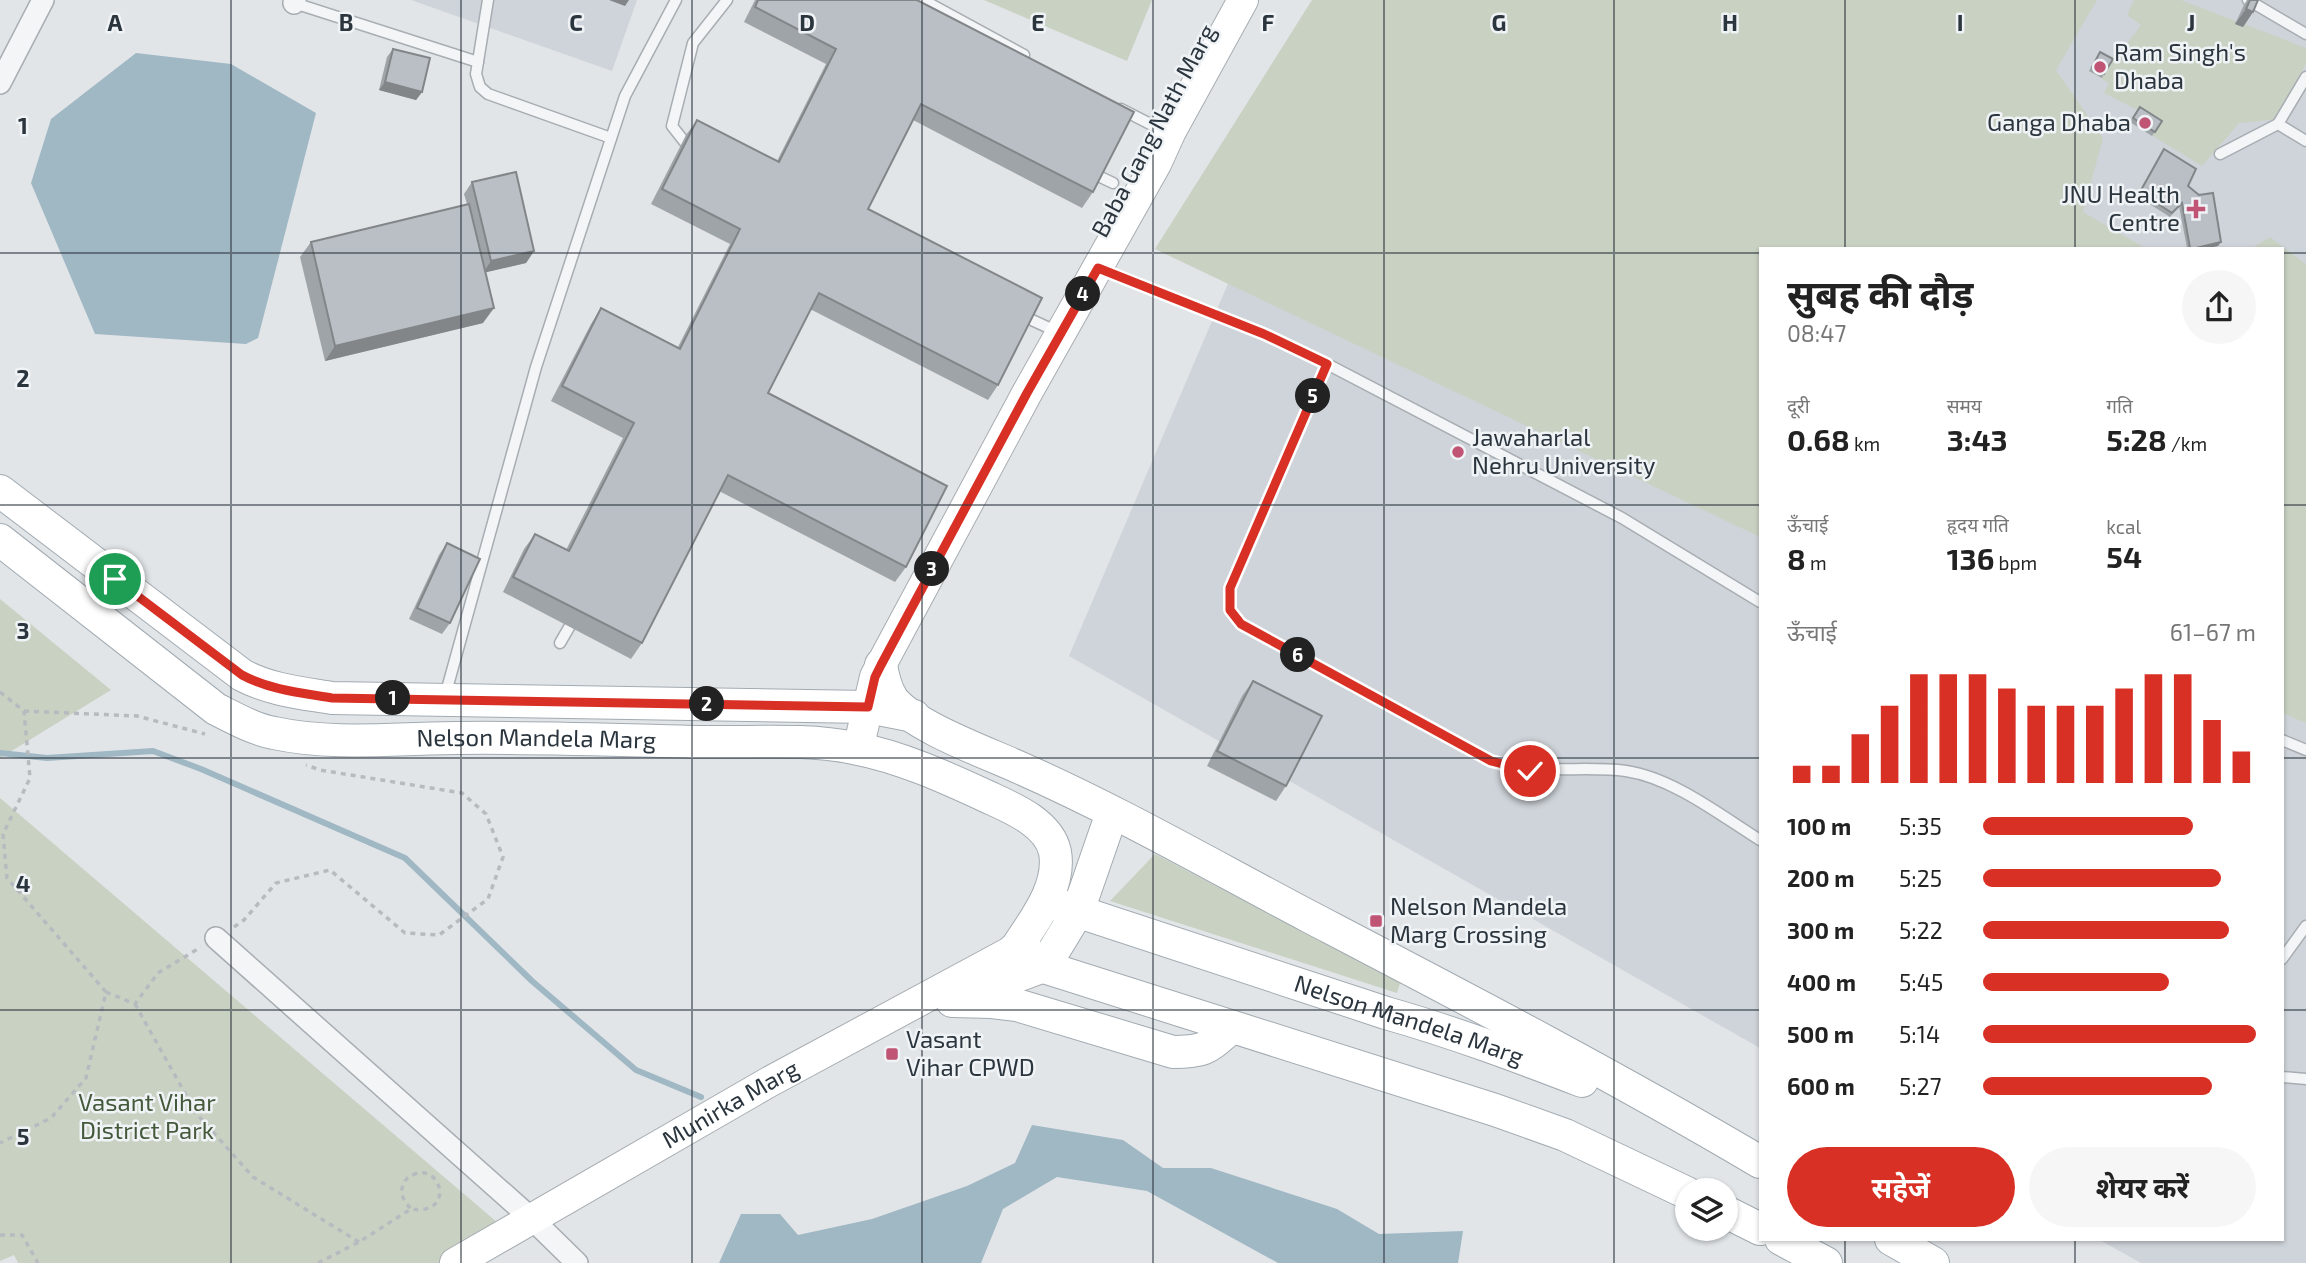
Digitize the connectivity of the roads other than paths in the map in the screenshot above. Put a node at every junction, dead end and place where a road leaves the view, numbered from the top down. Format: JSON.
{"nodes":[{"id":1,"x":43,"y":0,"type":"edge"},
{"id":2,"x":488,"y":0,"type":"edge"},
{"id":3,"x":676,"y":0,"type":"edge"},
{"id":4,"x":727,"y":0,"type":"edge"},
{"id":5,"x":923,"y":0,"type":"edge"},
{"id":6,"x":1226,"y":0,"type":"edge"},
{"id":7,"x":1243,"y":0,"type":"edge"},
{"id":8,"x":291,"y":1,"type":"edge"},
{"id":9,"x":2253,"y":1,"type":"edge"},
{"id":10,"x":2306,"y":34,"type":"edge"},
{"id":11,"x":1032,"y":60,"type":"edge"},
{"id":12,"x":478,"y":62,"type":"junction"},
{"id":13,"x":2306,"y":77,"type":"edge"},
{"id":14,"x":0,"y":83,"type":"edge"},
{"id":15,"x":1117,"y":106,"type":"edge"},
{"id":16,"x":2277,"y":124,"type":"junction"},
{"id":17,"x":1164,"y":129,"type":"junction"},
{"id":18,"x":611,"y":138,"type":"junction"},
{"id":19,"x":2306,"y":141,"type":"edge"},
{"id":20,"x":2220,"y":153,"type":"dead end"},
{"id":21,"x":705,"y":159,"type":"edge"},
{"id":22,"x":1076,"y":165,"type":"edge"},
{"id":23,"x":1113,"y":183,"type":"dead end"},
{"id":24,"x":1098,"y":268,"type":"junction"},
{"id":25,"x":1005,"y":308,"type":"edge"},
{"id":26,"x":1047,"y":327,"type":"junction"},
{"id":27,"x":1327,"y":364,"type":"junction"},
{"id":28,"x":1,"y":488,"type":"edge"},
{"id":29,"x":0,"y":540,"type":"edge"},
{"id":30,"x":1759,"y":601,"type":"edge"},
{"id":31,"x":580,"y":607,"type":"edge"},
{"id":32,"x":560,"y":643,"type":"dead end"},
{"id":33,"x":881,"y":665,"type":"junction"},
{"id":34,"x":444,"y":699,"type":"junction"},
{"id":35,"x":857,"y":707,"type":"junction"},
{"id":36,"x":914,"y":716,"type":"junction"},
{"id":37,"x":2284,"y":741,"type":"edge"},
{"id":38,"x":845,"y":746,"type":"junction"},
{"id":39,"x":2306,"y":750,"type":"edge"},
{"id":40,"x":1112,"y":813,"type":"junction"},
{"id":41,"x":1759,"y":839,"type":"edge"},
{"id":42,"x":1046,"y":901,"type":"junction"},
{"id":43,"x":1078,"y":911,"type":"junction"},
{"id":44,"x":2306,"y":926,"type":"edge"},
{"id":45,"x":216,"y":938,"type":"road end"},
{"id":46,"x":1015,"y":948,"type":"junction"},
{"id":47,"x":2284,"y":956,"type":"edge"},
{"id":48,"x":1044,"y":967,"type":"junction"},
{"id":49,"x":960,"y":999,"type":"junction"},
{"id":50,"x":1232,"y":1027,"type":"junction"},
{"id":51,"x":2284,"y":1077,"type":"edge"},
{"id":52,"x":2306,"y":1079,"type":"edge"},
{"id":53,"x":1759,"y":1163,"type":"edge"},
{"id":54,"x":1759,"y":1164,"type":"edge"},
{"id":55,"x":1675,"y":1187,"type":"edge"},
{"id":56,"x":1738,"y":1218,"type":"edge"},
{"id":57,"x":537,"y":1224,"type":"junction"},
{"id":58,"x":1759,"y":1228,"type":"edge"},
{"id":59,"x":1785,"y":1241,"type":"edge"},
{"id":60,"x":1894,"y":1241,"type":"edge"},
{"id":61,"x":454,"y":1263,"type":"edge"},
{"id":62,"x":481,"y":1263,"type":"edge"},
{"id":63,"x":577,"y":1263,"type":"edge"},
{"id":64,"x":1826,"y":1263,"type":"edge"},
{"id":65,"x":1933,"y":1263,"type":"edge"}],
"edges":[{"from":1,"to":14,"type":"street"},
{"from":2,"to":12,"type":"lane"},
{"from":3,"to":18,"type":"lane"},
{"from":4,"to":21,"type":"lane"},
{"from":5,"to":11,"type":"lane"},
{"from":6,"to":17,"type":"street","name":"Baba Gang Nath Marg"},
{"from":7,"to":17,"type":"street","name":"Baba Gang Nath Marg"},
{"from":8,"to":12,"type":"lane"},
{"from":9,"to":10,"type":"lane"},
{"from":12,"to":18,"type":"lane"},
{"from":13,"to":16,"type":"lane"},
{"from":15,"to":17,"type":"lane"},
{"from":16,"to":19,"type":"lane"},
{"from":16,"to":20,"type":"lane"},
{"from":17,"to":24,"type":"street","name":"Baba Gang Nath Marg"},
{"from":17,"to":26,"type":"street","name":"Baba Gang Nath Marg"},
{"from":18,"to":34,"type":"lane"},
{"from":22,"to":23,"type":"lane"},
{"from":24,"to":27,"type":"lane"},
{"from":24,"to":33,"type":"street","name":"Baba Gang Nath Marg"},
{"from":25,"to":26,"type":"lane"},
{"from":26,"to":35,"type":"street","name":"Baba Gang Nath Marg"},
{"from":27,"to":30,"type":"lane"},
{"from":27,"to":41,"type":"lane"},
{"from":28,"to":34,"type":"main road","name":"Nelson Mandela Marg"},
{"from":29,"to":38,"type":"main road","name":"Nelson Mandela Marg"},
{"from":31,"to":32,"type":"lane"},
{"from":33,"to":35,"type":"street","name":"Baba Gang Nath Marg"},
{"from":33,"to":36,"type":"main road"},
{"from":34,"to":35,"type":"main road","name":"Nelson Mandela Marg"},
{"from":35,"to":36,"type":"main road","name":"Nelson Mandela Marg"},
{"from":35,"to":38,"type":"street"},
{"from":36,"to":40,"type":"main road"},
{"from":37,"to":39,"type":"lane"},
{"from":38,"to":42,"type":"main road","name":"Nelson Mandela Marg"},
{"from":40,"to":43,"type":"main road"},
{"from":40,"to":53,"type":"main road"},
{"from":42,"to":43,"type":"main road","name":"Nelson Mandela Marg"},
{"from":42,"to":46,"type":"main road","name":"Nelson Mandela Marg"},
{"from":43,"to":48,"type":"main road"},
{"from":43,"to":54,"type":"main road","name":"Nelson Mandela Marg"},
{"from":44,"to":47,"type":"lane"},
{"from":45,"to":57,"type":"street"},
{"from":46,"to":48,"type":"main road"},
{"from":46,"to":57,"type":"street","name":"Munirka Marg"},
{"from":48,"to":49,"type":"street","name":"Munirka Marg"},
{"from":48,"to":50,"type":"main road"},
{"from":49,"to":50,"type":"main road"},
{"from":49,"to":57,"type":"street","name":"Munirka Marg"},
{"from":50,"to":55,"type":"main road"},
{"from":51,"to":52,"type":"lane"},
{"from":56,"to":58,"type":"main road"},
{"from":57,"to":61,"type":"street","name":"Munirka Marg"},
{"from":57,"to":62,"type":"street","name":"Munirka Marg"},
{"from":57,"to":63,"type":"street"},
{"from":59,"to":64,"type":"main road"},
{"from":60,"to":65,"type":"main road"}]}
